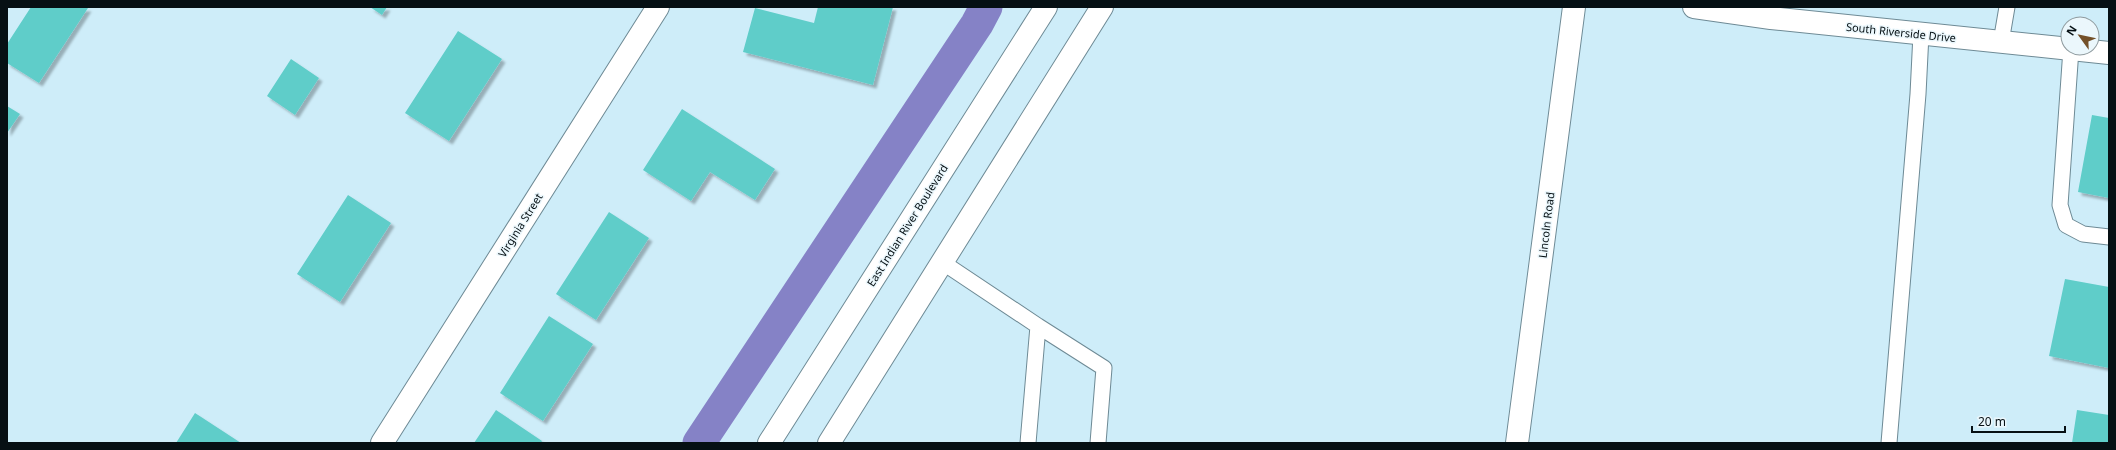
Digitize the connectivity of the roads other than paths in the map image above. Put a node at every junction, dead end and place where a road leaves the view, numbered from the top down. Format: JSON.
{"nodes":[{"id":1,"x":658,"y":7,"type":"edge"},
{"id":2,"x":1046,"y":7,"type":"edge"},
{"id":3,"x":1102,"y":7,"type":"edge"},
{"id":4,"x":1574,"y":7,"type":"edge"},
{"id":5,"x":1694,"y":7,"type":"edge"},
{"id":6,"x":2007,"y":7,"type":"edge"},
{"id":7,"x":1921,"y":34,"type":"junction"},
{"id":8,"x":2001,"y":42,"type":"junction"},
{"id":9,"x":2060,"y":48,"type":"edge"},
{"id":10,"x":2071,"y":56,"type":"edge"},
{"id":11,"x":2109,"y":236,"type":"edge"},
{"id":12,"x":942,"y":262,"type":"junction"},
{"id":13,"x":1038,"y":326,"type":"junction"},
{"id":14,"x":382,"y":443,"type":"edge"},
{"id":15,"x":769,"y":443,"type":"edge"},
{"id":16,"x":829,"y":443,"type":"edge"},
{"id":17,"x":1028,"y":443,"type":"edge"},
{"id":18,"x":1098,"y":443,"type":"edge"},
{"id":19,"x":1517,"y":443,"type":"edge"},
{"id":20,"x":1889,"y":443,"type":"edge"}],
"edges":[{"from":1,"to":14,"type":"street","name":"Virginia Street"},
{"from":2,"to":15,"type":"street","name":"East Indian River Boulevard"},
{"from":3,"to":12,"type":"street"},
{"from":4,"to":19,"type":"street","name":"Lincoln Road"},
{"from":5,"to":7,"type":"street","name":"South Riverside Drive"},
{"from":6,"to":8,"type":"lane"},
{"from":7,"to":8,"type":"street","name":"South Riverside Drive"},
{"from":7,"to":20,"type":"lane"},
{"from":8,"to":9,"type":"street","name":"South Riverside Drive"},
{"from":10,"to":11,"type":"lane"},
{"from":12,"to":13,"type":"lane"},
{"from":12,"to":16,"type":"street"},
{"from":13,"to":17,"type":"lane"},
{"from":13,"to":18,"type":"lane"}]}
